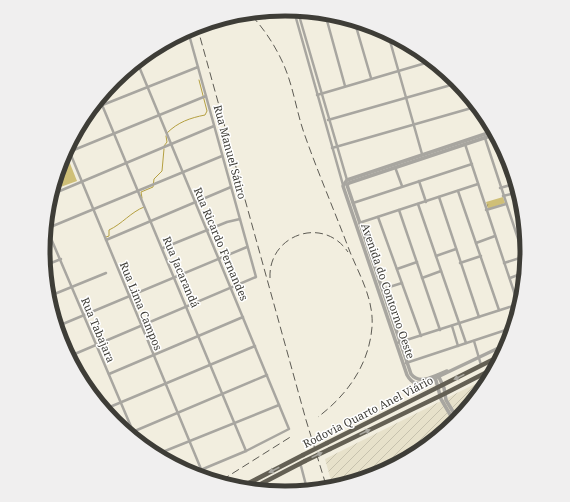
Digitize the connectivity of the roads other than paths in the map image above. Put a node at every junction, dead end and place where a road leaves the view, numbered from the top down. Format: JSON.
{"nodes":[{"id":1,"x":268,"y":17,"type":"edge"},
{"id":2,"x":296,"y":17,"type":"edge"},
{"id":3,"x":300,"y":17,"type":"edge"},
{"id":4,"x":264,"y":18,"type":"dead end"},
{"id":5,"x":327,"y":20,"type":"edge"},
{"id":6,"x":356,"y":27,"type":"edge"},
{"id":7,"x":189,"y":36,"type":"edge"},
{"id":8,"x":390,"y":40,"type":"edge"},
{"id":9,"x":309,"y":48,"type":"junction"},
{"id":10,"x":304,"y":49,"type":"junction"},
{"id":11,"x":425,"y":63,"type":"edge"},
{"id":12,"x":198,"y":66,"type":"junction"},
{"id":13,"x":139,"y":67,"type":"edge"},
{"id":14,"x":398,"y":71,"type":"junction"},
{"id":15,"x":371,"y":78,"type":"junction"},
{"id":16,"x":451,"y":85,"type":"edge"},
{"id":17,"x":344,"y":86,"type":"junction"},
{"id":18,"x":147,"y":87,"type":"junction"},
{"id":19,"x":321,"y":93,"type":"junction"},
{"id":20,"x":317,"y":95,"type":"junction"},
{"id":21,"x":206,"y":96,"type":"junction"},
{"id":22,"x":405,"y":98,"type":"junction"},
{"id":23,"x":102,"y":105,"type":"joint"},
{"id":24,"x":471,"y":108,"type":"edge"},
{"id":25,"x":160,"y":115,"type":"junction"},
{"id":26,"x":329,"y":120,"type":"junction"},
{"id":27,"x":324,"y":121,"type":"junction"},
{"id":28,"x":413,"y":124,"type":"junction"},
{"id":29,"x":214,"y":126,"type":"junction"},
{"id":30,"x":114,"y":134,"type":"junction"},
{"id":31,"x":489,"y":134,"type":"edge"},
{"id":32,"x":490,"y":135,"type":"edge"},
{"id":33,"x":486,"y":136,"type":"junction"},
{"id":34,"x":465,"y":142,"type":"junction"},
{"id":35,"x":171,"y":144,"type":"junction"},
{"id":36,"x":336,"y":146,"type":"junction"},
{"id":37,"x":332,"y":148,"type":"junction"},
{"id":38,"x":72,"y":151,"type":"edge"},
{"id":39,"x":71,"y":154,"type":"edge"},
{"id":40,"x":422,"y":154,"type":"junction"},
{"id":41,"x":222,"y":156,"type":"junction"},
{"id":42,"x":340,"y":156,"type":"junction"},
{"id":43,"x":335,"y":158,"type":"junction"},
{"id":44,"x":127,"y":163,"type":"junction"},
{"id":45,"x":342,"y":163,"type":"junction"},
{"id":46,"x":337,"y":164,"type":"junction"},
{"id":47,"x":472,"y":164,"type":"junction"},
{"id":48,"x":395,"y":166,"type":"junction"},
{"id":49,"x":183,"y":173,"type":"junction"},
{"id":50,"x":348,"y":181,"type":"junction"},
{"id":51,"x":419,"y":181,"type":"junction"},
{"id":52,"x":82,"y":182,"type":"junction"},
{"id":53,"x":478,"y":184,"type":"junction"},
{"id":54,"x":343,"y":185,"type":"junction"},
{"id":55,"x":511,"y":185,"type":"edge"},
{"id":56,"x":402,"y":186,"type":"junction"},
{"id":57,"x":231,"y":187,"type":"junction"},
{"id":58,"x":500,"y":188,"type":"junction"},
{"id":59,"x":458,"y":191,"type":"junction"},
{"id":60,"x":58,"y":192,"type":"edge"},
{"id":61,"x":139,"y":192,"type":"junction"},
{"id":62,"x":513,"y":194,"type":"edge"},
{"id":63,"x":503,"y":196,"type":"junction"},
{"id":64,"x":439,"y":197,"type":"junction"},
{"id":65,"x":426,"y":202,"type":"junction"},
{"id":66,"x":195,"y":203,"type":"junction"},
{"id":67,"x":353,"y":203,"type":"junction"},
{"id":68,"x":418,"y":204,"type":"junction"},
{"id":69,"x":506,"y":204,"type":"junction"},
{"id":70,"x":93,"y":209,"type":"junction"},
{"id":71,"x":399,"y":210,"type":"junction"},
{"id":72,"x":486,"y":210,"type":"junction"},
{"id":73,"x":378,"y":217,"type":"junction"},
{"id":74,"x":240,"y":219,"type":"junction"},
{"id":75,"x":151,"y":221,"type":"junction"},
{"id":76,"x":358,"y":224,"type":"junction"},
{"id":77,"x":52,"y":226,"type":"edge"},
{"id":78,"x":207,"y":231,"type":"junction"},
{"id":79,"x":495,"y":236,"type":"junction"},
{"id":80,"x":51,"y":237,"type":"edge"},
{"id":81,"x":106,"y":240,"type":"junction"},
{"id":82,"x":519,"y":241,"type":"edge"},
{"id":83,"x":476,"y":243,"type":"junction"},
{"id":84,"x":247,"y":246,"type":"junction"},
{"id":85,"x":163,"y":248,"type":"junction"},
{"id":86,"x":456,"y":249,"type":"junction"},
{"id":87,"x":436,"y":256,"type":"junction"},
{"id":88,"x":481,"y":256,"type":"junction"},
{"id":89,"x":61,"y":259,"type":"junction"},
{"id":90,"x":218,"y":259,"type":"junction"},
{"id":91,"x":519,"y":259,"type":"edge"},
{"id":92,"x":371,"y":262,"type":"junction"},
{"id":93,"x":416,"y":262,"type":"junction"},
{"id":94,"x":51,"y":263,"type":"edge"},
{"id":95,"x":460,"y":263,"type":"junction"},
{"id":96,"x":504,"y":263,"type":"junction"},
{"id":97,"x":397,"y":269,"type":"junction"},
{"id":98,"x":441,"y":271,"type":"junction"},
{"id":99,"x":106,"y":273,"type":"dead end"},
{"id":100,"x":518,"y":275,"type":"edge"},
{"id":101,"x":175,"y":277,"type":"junction"},
{"id":102,"x":422,"y":278,"type":"junction"},
{"id":103,"x":510,"y":278,"type":"junction"},
{"id":104,"x":402,"y":283,"type":"junction"},
{"id":105,"x":71,"y":287,"type":"junction"},
{"id":106,"x":231,"y":288,"type":"junction"},
{"id":107,"x":383,"y":289,"type":"junction"},
{"id":108,"x":54,"y":294,"type":"edge"},
{"id":109,"x":515,"y":295,"type":"edge"},
{"id":110,"x":129,"y":296,"type":"junction"},
{"id":111,"x":385,"y":303,"type":"junction"},
{"id":112,"x":187,"y":306,"type":"junction"},
{"id":113,"x":513,"y":306,"type":"edge"},
{"id":114,"x":499,"y":310,"type":"junction"},
{"id":115,"x":83,"y":316,"type":"junction"},
{"id":116,"x":243,"y":317,"type":"junction"},
{"id":117,"x":479,"y":317,"type":"junction"},
{"id":118,"x":460,"y":324,"type":"junction"},
{"id":119,"x":61,"y":325,"type":"edge"},
{"id":120,"x":141,"y":325,"type":"junction"},
{"id":121,"x":452,"y":326,"type":"junction"},
{"id":122,"x":440,"y":330,"type":"junction"},
{"id":123,"x":507,"y":330,"type":"edge"},
{"id":124,"x":199,"y":336,"type":"junction"},
{"id":125,"x":420,"y":336,"type":"junction"},
{"id":126,"x":474,"y":341,"type":"junction"},
{"id":127,"x":399,"y":343,"type":"junction"},
{"id":128,"x":466,"y":343,"type":"junction"},
{"id":129,"x":95,"y":345,"type":"junction"},
{"id":130,"x":254,"y":346,"type":"junction"},
{"id":131,"x":458,"y":346,"type":"junction"},
{"id":132,"x":499,"y":347,"type":"edge"},
{"id":133,"x":74,"y":354,"type":"edge"},
{"id":134,"x":152,"y":355,"type":"junction"},
{"id":135,"x":479,"y":358,"type":"junction"},
{"id":136,"x":494,"y":359,"type":"edge"},
{"id":137,"x":405,"y":363,"type":"junction"},
{"id":138,"x":211,"y":365,"type":"junction"},
{"id":139,"x":481,"y":366,"type":"junction"},
{"id":140,"x":487,"y":372,"type":"edge"},
{"id":141,"x":109,"y":374,"type":"junction"},
{"id":142,"x":267,"y":375,"type":"junction"},
{"id":143,"x":436,"y":376,"type":"junction"},
{"id":144,"x":165,"y":384,"type":"junction"},
{"id":145,"x":441,"y":386,"type":"junction"},
{"id":146,"x":223,"y":394,"type":"junction"},
{"id":147,"x":442,"y":395,"type":"junction"},
{"id":148,"x":121,"y":402,"type":"junction"},
{"id":149,"x":280,"y":405,"type":"junction"},
{"id":150,"x":109,"y":407,"type":"edge"},
{"id":151,"x":177,"y":413,"type":"junction"},
{"id":152,"x":454,"y":414,"type":"edge"},
{"id":153,"x":452,"y":416,"type":"edge"},
{"id":154,"x":234,"y":422,"type":"junction"},
{"id":155,"x":130,"y":428,"type":"edge"},
{"id":156,"x":134,"y":431,"type":"edge"},
{"id":157,"x":189,"y":441,"type":"junction"},
{"id":158,"x":246,"y":451,"type":"junction"},
{"id":159,"x":163,"y":452,"type":"edge"},
{"id":160,"x":298,"y":464,"type":"junction"},
{"id":161,"x":201,"y":469,"type":"joint"},
{"id":162,"x":249,"y":483,"type":"edge"},
{"id":163,"x":260,"y":484,"type":"edge"},
{"id":164,"x":306,"y":485,"type":"edge"}],
"edges":[{"from":1,"to":4,"type":"street"},
{"from":2,"to":10,"type":"street"},
{"from":3,"to":9,"type":"street"},
{"from":5,"to":17,"type":"street"},
{"from":6,"to":15,"type":"street"},
{"from":7,"to":12,"type":"street","name":"Rua Manuel Sátiro"},
{"from":8,"to":14,"type":"street"},
{"from":9,"to":10,"type":"street"},
{"from":9,"to":19,"type":"street"},
{"from":10,"to":20,"type":"street"},
{"from":11,"to":14,"type":"street"},
{"from":12,"to":18,"type":"street"},
{"from":12,"to":21,"type":"street","name":"Rua Manuel Sátiro"},
{"from":13,"to":18,"type":"street","name":"Rua Ricardo Fernandes"},
{"from":14,"to":15,"type":"street"},
{"from":14,"to":22,"type":"street"},
{"from":15,"to":17,"type":"street"},
{"from":16,"to":22,"type":"street"},
{"from":17,"to":19,"type":"street"},
{"from":18,"to":23,"type":"street"},
{"from":18,"to":25,"type":"street","name":"Rua Ricardo Fernandes"},
{"from":19,"to":20,"type":"street"},
{"from":19,"to":26,"type":"street"},
{"from":20,"to":27,"type":"street"},
{"from":21,"to":25,"type":"street"},
{"from":21,"to":29,"type":"street","name":"Rua Manuel Sátiro"},
{"from":22,"to":26,"type":"street"},
{"from":22,"to":28,"type":"street"},
{"from":23,"to":30,"type":"street","name":"Rua Jacarandá"},
{"from":24,"to":28,"type":"street"},
{"from":25,"to":30,"type":"street"},
{"from":25,"to":35,"type":"street","name":"Rua Ricardo Fernandes"},
{"from":26,"to":27,"type":"street"},
{"from":26,"to":36,"type":"street"},
{"from":27,"to":37,"type":"street"},
{"from":28,"to":36,"type":"street"},
{"from":28,"to":40,"type":"street"},
{"from":29,"to":35,"type":"street"},
{"from":29,"to":41,"type":"street","name":"Rua Manuel Sátiro"},
{"from":30,"to":38,"type":"street"},
{"from":30,"to":44,"type":"street","name":"Rua Jacarandá"},
{"from":31,"to":33,"type":"street"},
{"from":32,"to":33,"type":"street"},
{"from":33,"to":34,"type":"street"},
{"from":33,"to":58,"type":"street"},
{"from":34,"to":40,"type":"street"},
{"from":34,"to":47,"type":"street"},
{"from":34,"to":48,"type":"street"},
{"from":35,"to":44,"type":"street"},
{"from":35,"to":49,"type":"street","name":"Rua Ricardo Fernandes"},
{"from":36,"to":37,"type":"street"},
{"from":36,"to":42,"type":"street"},
{"from":37,"to":43,"type":"street"},
{"from":39,"to":52,"type":"street","name":"Rua Lima Campos"},
{"from":40,"to":48,"type":"street"},
{"from":41,"to":49,"type":"street"},
{"from":41,"to":57,"type":"street","name":"Rua Manuel Sátiro"},
{"from":42,"to":43,"type":"street"},
{"from":42,"to":45,"type":"street"},
{"from":43,"to":46,"type":"street"},
{"from":44,"to":52,"type":"street"},
{"from":44,"to":61,"type":"street","name":"Rua Jacarandá"},
{"from":45,"to":46,"type":"street"},
{"from":45,"to":50,"type":"street"},
{"from":46,"to":54,"type":"street"},
{"from":47,"to":51,"type":"street"},
{"from":47,"to":53,"type":"street"},
{"from":48,"to":50,"type":"street"},
{"from":48,"to":56,"type":"street"},
{"from":49,"to":61,"type":"street"},
{"from":49,"to":66,"type":"street","name":"Rua Ricardo Fernandes"},
{"from":50,"to":54,"type":"street"},
{"from":50,"to":67,"type":"street","name":"Avenida do Contorno Oeste"},
{"from":51,"to":56,"type":"street"},
{"from":51,"to":65,"type":"street"},
{"from":52,"to":60,"type":"street"},
{"from":52,"to":70,"type":"street","name":"Rua Lima Campos"},
{"from":53,"to":59,"type":"street"},
{"from":53,"to":72,"type":"street"},
{"from":54,"to":76,"type":"street","name":"Avenida do Contorno Oeste"},
{"from":55,"to":58,"type":"street"},
{"from":56,"to":67,"type":"street"},
{"from":57,"to":66,"type":"street"},
{"from":57,"to":74,"type":"street","name":"Rua Manuel Sátiro"},
{"from":58,"to":63,"type":"street"},
{"from":59,"to":64,"type":"street"},
{"from":59,"to":83,"type":"street"},
{"from":61,"to":70,"type":"street"},
{"from":61,"to":75,"type":"street","name":"Rua Jacarandá"},
{"from":62,"to":63,"type":"street"},
{"from":63,"to":69,"type":"street"},
{"from":64,"to":65,"type":"street"},
{"from":64,"to":86,"type":"street"},
{"from":65,"to":68,"type":"street"},
{"from":66,"to":75,"type":"street"},
{"from":66,"to":78,"type":"street","name":"Rua Ricardo Fernandes"},
{"from":67,"to":76,"type":"street","name":"Avenida do Contorno Oeste"},
{"from":68,"to":71,"type":"street"},
{"from":68,"to":87,"type":"street"},
{"from":69,"to":72,"type":"street"},
{"from":69,"to":82,"type":"street"},
{"from":70,"to":77,"type":"street"},
{"from":70,"to":81,"type":"street","name":"Rua Lima Campos"},
{"from":71,"to":73,"type":"street"},
{"from":71,"to":93,"type":"street"},
{"from":72,"to":79,"type":"street"},
{"from":73,"to":76,"type":"street"},
{"from":73,"to":97,"type":"street"},
{"from":74,"to":78,"type":"street"},
{"from":74,"to":84,"type":"street","name":"Rua Manuel Sátiro"},
{"from":75,"to":81,"type":"street"},
{"from":75,"to":85,"type":"street","name":"Rua Jacarandá"},
{"from":76,"to":92,"type":"street","name":"Avenida do Contorno Oeste"},
{"from":78,"to":85,"type":"street"},
{"from":78,"to":90,"type":"street","name":"Rua Ricardo Fernandes"},
{"from":79,"to":83,"type":"street"},
{"from":79,"to":96,"type":"street"},
{"from":80,"to":89,"type":"street","name":"Rua Tabajara"},
{"from":81,"to":110,"type":"street","name":"Rua Lima Campos"},
{"from":83,"to":88,"type":"street"},
{"from":84,"to":90,"type":"street"},
{"from":84,"to":106,"type":"street","name":"Rua Manuel Sátiro"},
{"from":85,"to":101,"type":"street","name":"Rua Jacarandá"},
{"from":86,"to":87,"type":"street"},
{"from":86,"to":95,"type":"street"},
{"from":87,"to":98,"type":"street"},
{"from":88,"to":95,"type":"street"},
{"from":88,"to":114,"type":"street"},
{"from":89,"to":94,"type":"street"},
{"from":89,"to":105,"type":"street","name":"Rua Tabajara"},
{"from":90,"to":101,"type":"street"},
{"from":90,"to":106,"type":"street","name":"Rua Ricardo Fernandes"},
{"from":91,"to":96,"type":"street"},
{"from":92,"to":107,"type":"street","name":"Avenida do Contorno Oeste"},
{"from":92,"to":111,"type":"street","name":"Avenida do Contorno Oeste"},
{"from":93,"to":97,"type":"street"},
{"from":93,"to":102,"type":"street"},
{"from":95,"to":117,"type":"street"},
{"from":96,"to":103,"type":"street"},
{"from":97,"to":104,"type":"street"},
{"from":98,"to":102,"type":"street"},
{"from":98,"to":118,"type":"street"},
{"from":99,"to":105,"type":"street"},
{"from":100,"to":103,"type":"street"},
{"from":101,"to":110,"type":"street"},
{"from":101,"to":112,"type":"street","name":"Rua Jacarandá"},
{"from":102,"to":122,"type":"street"},
{"from":103,"to":109,"type":"street"},
{"from":104,"to":107,"type":"street"},
{"from":104,"to":125,"type":"street"},
{"from":105,"to":108,"type":"street"},
{"from":105,"to":115,"type":"street","name":"Rua Tabajara"},
{"from":106,"to":112,"type":"street"},
{"from":106,"to":116,"type":"street","name":"Rua Ricardo Fernandes"},
{"from":107,"to":111,"type":"street","name":"Avenida do Contorno Oeste"},
{"from":110,"to":115,"type":"street"},
{"from":110,"to":120,"type":"street","name":"Rua Lima Campos"},
{"from":111,"to":127,"type":"street","name":"Avenida do Contorno Oeste"},
{"from":112,"to":120,"type":"street"},
{"from":112,"to":124,"type":"street","name":"Rua Jacarandá"},
{"from":113,"to":114,"type":"street"},
{"from":114,"to":117,"type":"street"},
{"from":115,"to":119,"type":"street"},
{"from":115,"to":129,"type":"street","name":"Rua Tabajara"},
{"from":116,"to":124,"type":"street"},
{"from":116,"to":130,"type":"street","name":"Rua Ricardo Fernandes"},
{"from":117,"to":118,"type":"street"},
{"from":118,"to":121,"type":"street"},
{"from":118,"to":128,"type":"street"},
{"from":120,"to":129,"type":"street"},
{"from":120,"to":134,"type":"street","name":"Rua Lima Campos"},
{"from":121,"to":122,"type":"street"},
{"from":121,"to":131,"type":"street"},
{"from":122,"to":125,"type":"street"},
{"from":123,"to":126,"type":"street"},
{"from":124,"to":134,"type":"street"},
{"from":124,"to":138,"type":"street","name":"Rua Jacarandá"},
{"from":125,"to":127,"type":"street"},
{"from":126,"to":128,"type":"street"},
{"from":126,"to":135,"type":"street"},
{"from":127,"to":137,"type":"street","name":"Avenida do Contorno Oeste"},
{"from":128,"to":131,"type":"street"},
{"from":129,"to":133,"type":"street"},
{"from":129,"to":141,"type":"street","name":"Rua Tabajara"},
{"from":130,"to":138,"type":"street"},
{"from":130,"to":142,"type":"street","name":"Rua Ricardo Fernandes"},
{"from":131,"to":137,"type":"street"},
{"from":132,"to":135,"type":"street"},
{"from":134,"to":141,"type":"street"},
{"from":134,"to":144,"type":"street","name":"Rua Lima Campos"},
{"from":135,"to":139,"type":"street"},
{"from":135,"to":143,"type":"street"},
{"from":136,"to":139,"type":"highway","name":"Rodovia Quarto Anel Viário"},
{"from":137,"to":143,"type":"street","name":"Avenida do Contorno Oeste"},
{"from":138,"to":144,"type":"street"},
{"from":138,"to":146,"type":"street","name":"Rua Jacarandá"},
{"from":139,"to":145,"type":"highway","name":"Rodovia Quarto Anel Viário","one_way":true},
{"from":140,"to":147,"type":"highway","name":"Rodovia Quarto Anel Viário"},
{"from":141,"to":148,"type":"street","name":"Rua Tabajara"},
{"from":142,"to":146,"type":"street"},
{"from":142,"to":149,"type":"street","name":"Rua Ricardo Fernandes"},
{"from":143,"to":145,"type":"street"},
{"from":144,"to":148,"type":"street"},
{"from":144,"to":151,"type":"street","name":"Rua Lima Campos"},
{"from":145,"to":147,"type":"street"},
{"from":145,"to":162,"type":"highway","name":"Rodovia Quarto Anel Viário","one_way":true,"bridge":true},
{"from":146,"to":151,"type":"street"},
{"from":146,"to":154,"type":"street","name":"Rua Jacarandá"},
{"from":147,"to":152,"type":"street"},
{"from":147,"to":153,"type":"street"},
{"from":160,"to":147,"type":"highway","name":"Rodovia Quarto Anel Viário","one_way":true,"bridge":true},
{"from":148,"to":150,"type":"street"},
{"from":148,"to":155,"type":"street","name":"Rua Tabajara"},
{"from":149,"to":154,"type":"street"},
{"from":149,"to":158,"type":"street","name":"Rua Ricardo Fernandes"},
{"from":151,"to":156,"type":"street"},
{"from":151,"to":157,"type":"street","name":"Rua Lima Campos"},
{"from":154,"to":157,"type":"street"},
{"from":154,"to":158,"type":"street","name":"Rua Jacarandá"},
{"from":157,"to":159,"type":"street"},
{"from":157,"to":161,"type":"street","name":"Rua Lima Campos"},
{"from":158,"to":161,"type":"street"},
{"from":160,"to":163,"type":"highway","name":"Rodovia Quarto Anel Viário"},
{"from":160,"to":164,"type":"street"}]}
